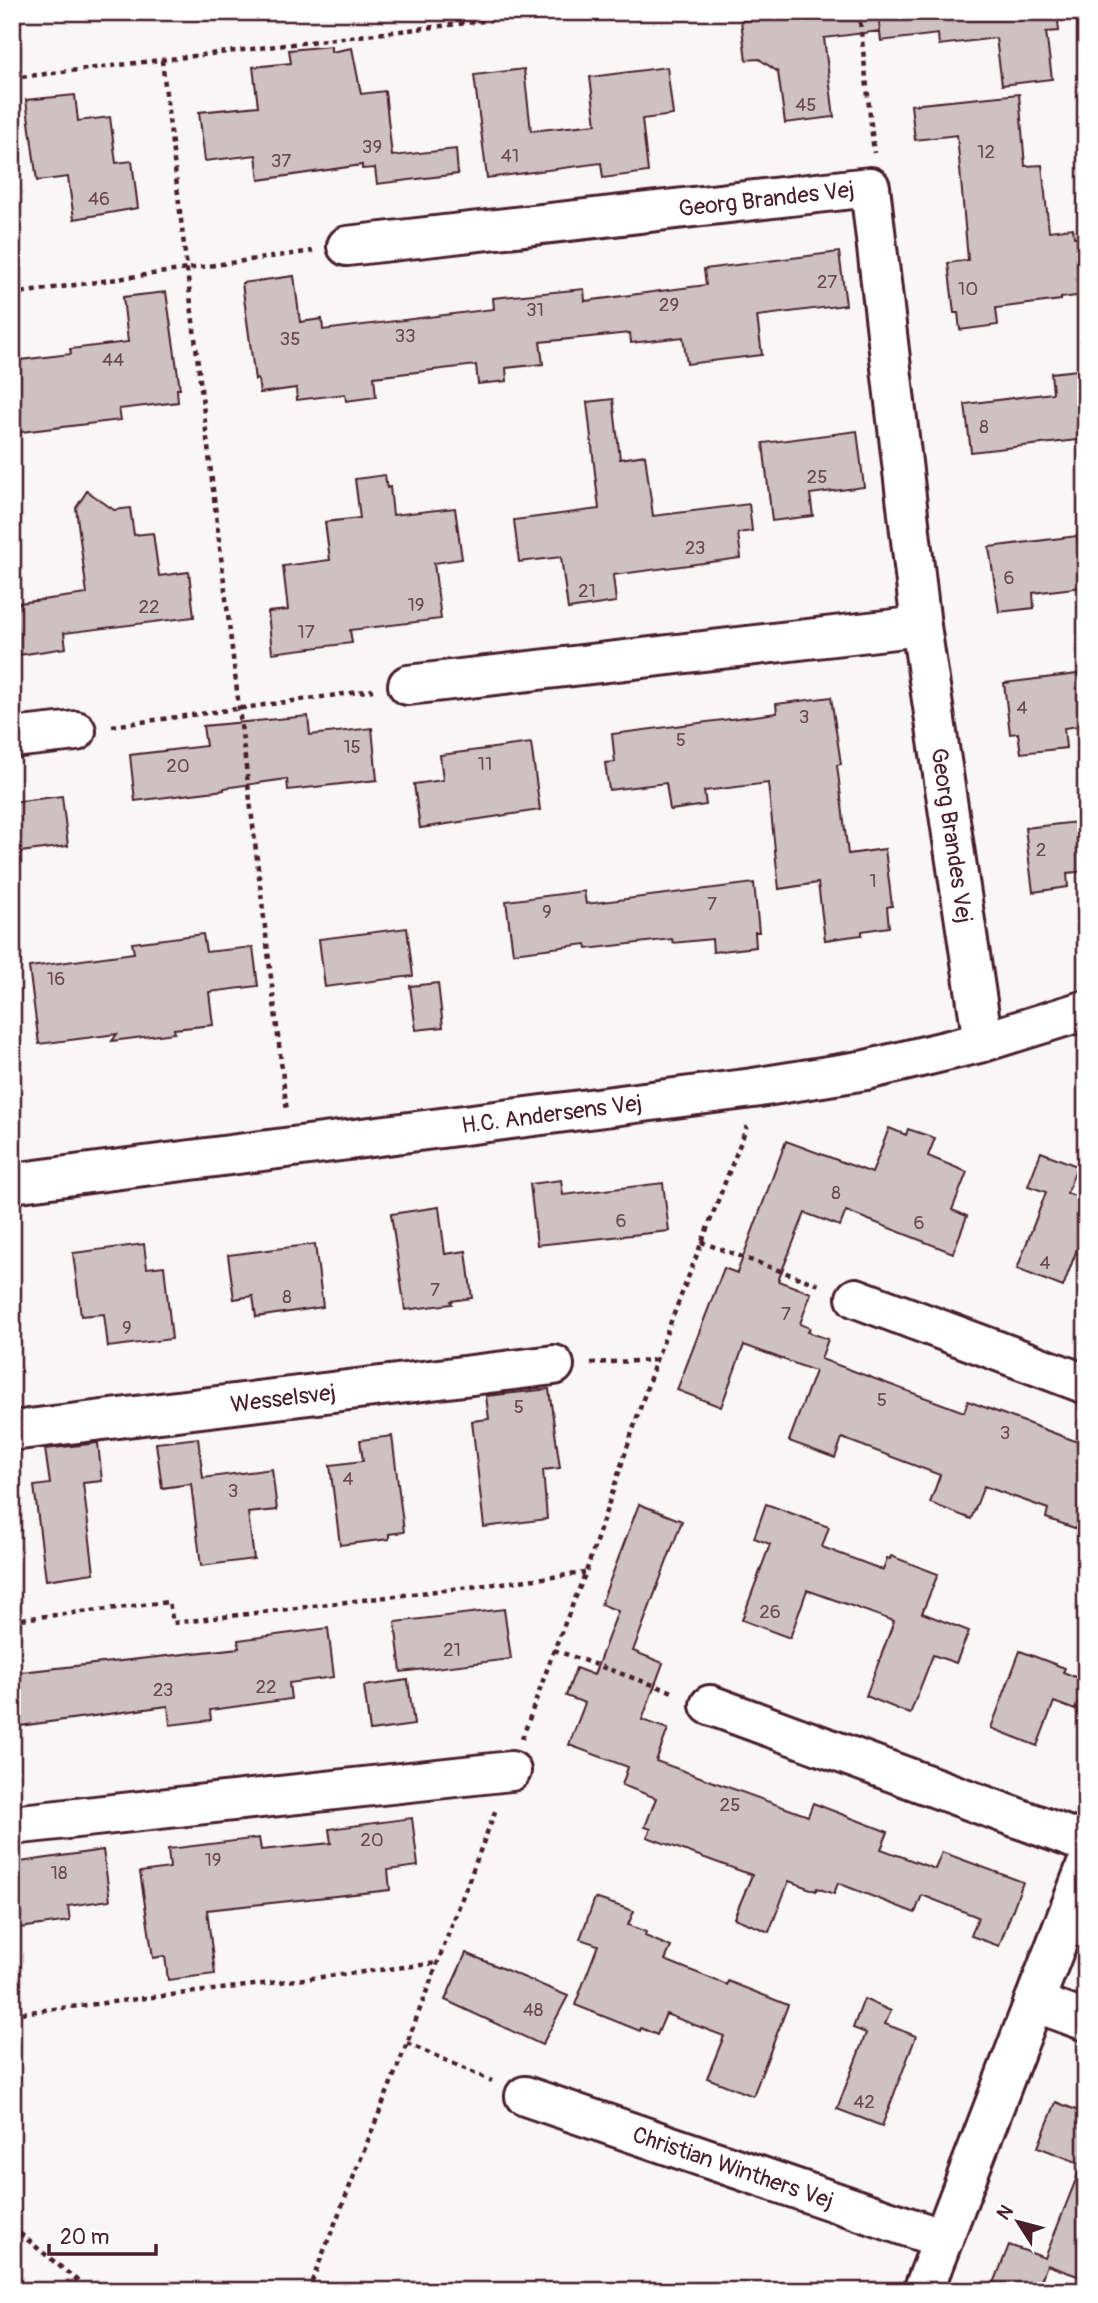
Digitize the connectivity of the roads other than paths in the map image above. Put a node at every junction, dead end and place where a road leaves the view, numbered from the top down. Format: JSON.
{"nodes":[{"id":1,"x":347,"y":246,"type":"road end"},
{"id":2,"x":921,"y":626,"type":"junction"},
{"id":3,"x":408,"y":685,"type":"road end"},
{"id":4,"x":76,"y":731,"type":"road end"},
{"id":5,"x":12,"y":738,"type":"edge"},
{"id":6,"x":1086,"y":1010,"type":"edge"},
{"id":7,"x":983,"y":1042,"type":"junction"},
{"id":8,"x":12,"y":1183,"type":"edge"},
{"id":9,"x":856,"y":1298,"type":"road end"},
{"id":10,"x":554,"y":1365,"type":"road end"},
{"id":11,"x":1086,"y":1384,"type":"edge"},
{"id":12,"x":12,"y":1431,"type":"edge"},
{"id":13,"x":710,"y":1704,"type":"road end"},
{"id":14,"x":511,"y":1771,"type":"road end"},
{"id":15,"x":12,"y":1825,"type":"edge"},
{"id":16,"x":1086,"y":1843,"type":"edge"},
{"id":17,"x":1086,"y":1867,"type":"edge"},
{"id":18,"x":1034,"y":2002,"type":"junction"},
{"id":19,"x":1086,"y":2021,"type":"edge"},
{"id":20,"x":525,"y":2096,"type":"road end"},
{"id":21,"x":943,"y":2239,"type":"junction"},
{"id":22,"x":923,"y":2291,"type":"edge"}],
"edges":[{"from":1,"to":2,"type":"street","name":"Georg Brandes Vej"},
{"from":2,"to":3,"type":"street"},
{"from":2,"to":7,"type":"street","name":"Georg Brandes Vej"},
{"from":4,"to":5,"type":"street"},
{"from":6,"to":7,"type":"street","name":"H.C. Andersens Vej"},
{"from":7,"to":8,"type":"street","name":"H.C. Andersens Vej"},
{"from":9,"to":11,"type":"street"},
{"from":10,"to":12,"type":"street","name":"Wesselsvej"},
{"from":13,"to":16,"type":"street"},
{"from":14,"to":15,"type":"street"},
{"from":17,"to":18,"type":"street"},
{"from":18,"to":19,"type":"street"},
{"from":18,"to":21,"type":"street"},
{"from":20,"to":21,"type":"street","name":"Christian Winthers Vej"},
{"from":21,"to":22,"type":"street"}]}
